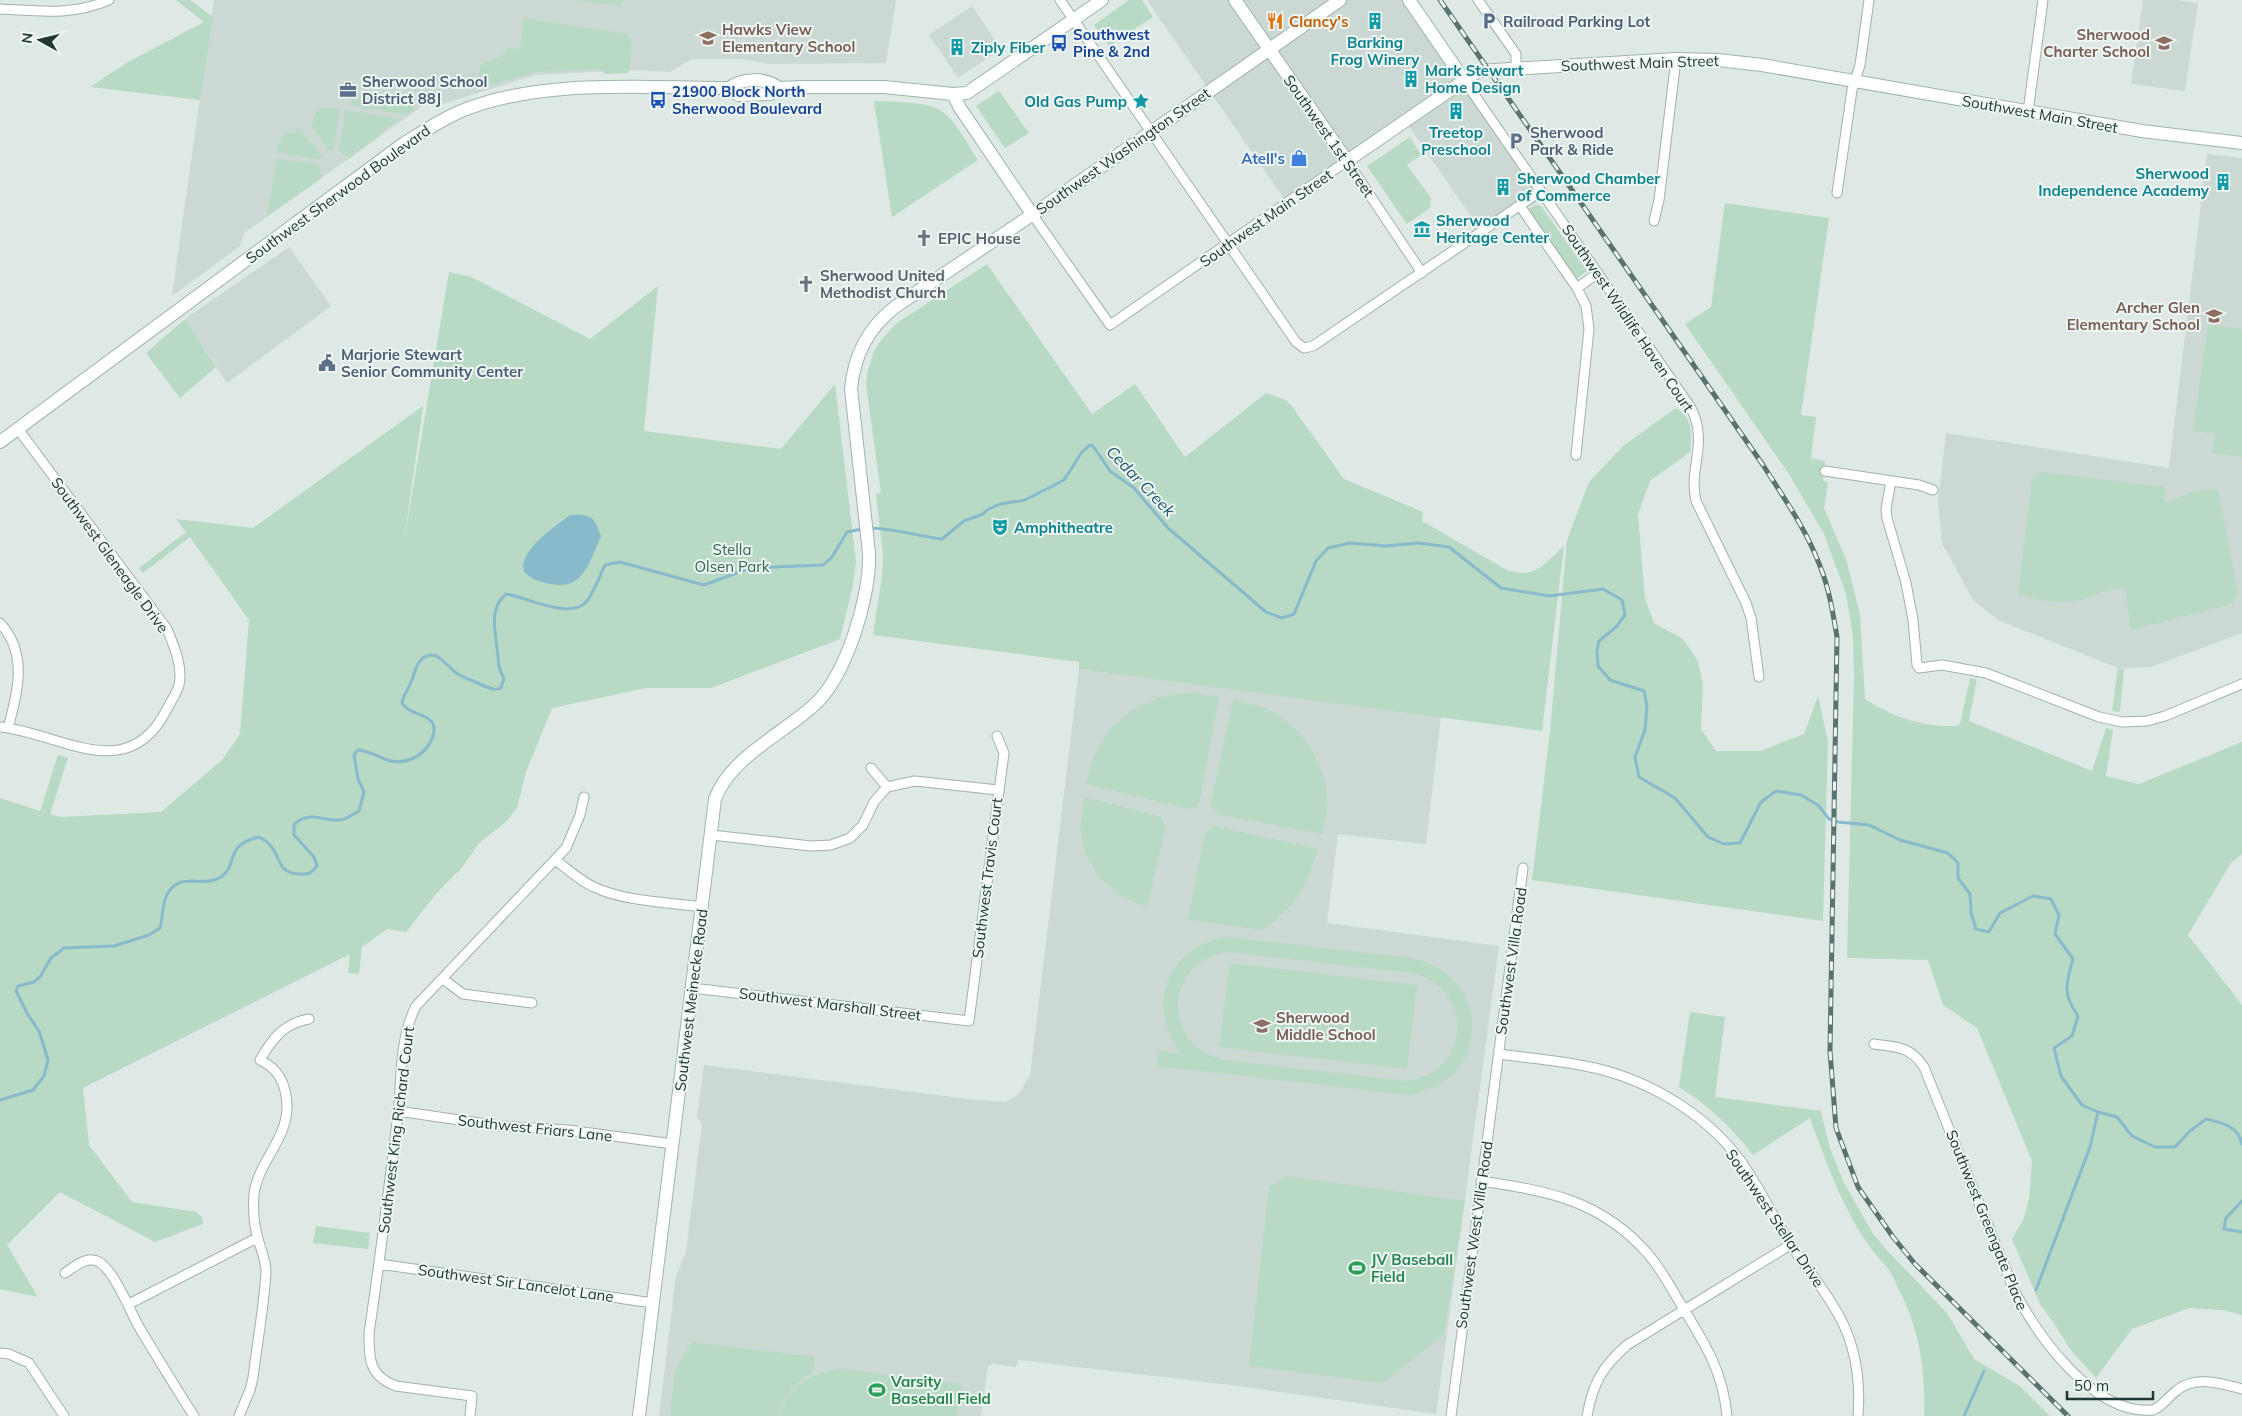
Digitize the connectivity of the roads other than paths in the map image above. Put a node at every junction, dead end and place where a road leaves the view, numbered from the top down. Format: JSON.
{"nodes":[{"id":1,"x":108,"y":0,"type":"edge"},
{"id":2,"x":1060,"y":0,"type":"edge"},
{"id":3,"x":1102,"y":0,"type":"edge"},
{"id":4,"x":1235,"y":0,"type":"edge"},
{"id":5,"x":1340,"y":0,"type":"edge"},
{"id":6,"x":1409,"y":0,"type":"edge"},
{"id":7,"x":1478,"y":0,"type":"edge"},
{"id":8,"x":1869,"y":0,"type":"edge"},
{"id":9,"x":2043,"y":0,"type":"edge"},
{"id":10,"x":0,"y":8,"type":"edge"},
{"id":11,"x":1074,"y":20,"type":"junction"},
{"id":12,"x":1269,"y":49,"type":"junction"},
{"id":13,"x":1676,"y":59,"type":"junction"},
{"id":14,"x":1516,"y":68,"type":"junction"},
{"id":15,"x":1464,"y":80,"type":"junction"},
{"id":16,"x":1855,"y":81,"type":"junction"},
{"id":17,"x":954,"y":94,"type":"junction"},
{"id":18,"x":2028,"y":112,"type":"junction"},
{"id":19,"x":1151,"y":132,"type":"junction"},
{"id":20,"x":2242,"y":143,"type":"edge"},
{"id":21,"x":1347,"y":162,"type":"junction"},
{"id":22,"x":1541,"y":191,"type":"junction"},
{"id":23,"x":1837,"y":194,"type":"dead end"},
{"id":24,"x":1520,"y":206,"type":"junction"},
{"id":25,"x":1032,"y":214,"type":"junction"},
{"id":26,"x":1654,"y":221,"type":"dead end"},
{"id":27,"x":1229,"y":243,"type":"junction"},
{"id":28,"x":1422,"y":273,"type":"junction"},
{"id":29,"x":1598,"y":274,"type":"junction"},
{"id":30,"x":1577,"y":288,"type":"junction"},
{"id":31,"x":18,"y":429,"type":"junction"},
{"id":32,"x":0,"y":442,"type":"edge"},
{"id":33,"x":1576,"y":456,"type":"dead end"},
{"id":34,"x":1825,"y":471,"type":"dead end"},
{"id":35,"x":1891,"y":481,"type":"junction"},
{"id":36,"x":1933,"y":490,"type":"dead end"},
{"id":37,"x":0,"y":623,"type":"edge"},
{"id":38,"x":852,"y":639,"type":"joint"},
{"id":39,"x":1759,"y":677,"type":"dead end"},
{"id":40,"x":2242,"y":684,"type":"edge"},
{"id":41,"x":4,"y":727,"type":"edge"},
{"id":42,"x":996,"y":736,"type":"dead end"},
{"id":43,"x":870,"y":768,"type":"dead end"},
{"id":44,"x":887,"y":787,"type":"junction"},
{"id":45,"x":998,"y":790,"type":"junction"},
{"id":46,"x":584,"y":797,"type":"dead end"},
{"id":47,"x":710,"y":835,"type":"junction"},
{"id":48,"x":556,"y":860,"type":"junction"},
{"id":49,"x":1523,"y":868,"type":"dead end"},
{"id":50,"x":702,"y":907,"type":"junction"},
{"id":51,"x":443,"y":979,"type":"junction"},
{"id":52,"x":692,"y":988,"type":"junction"},
{"id":53,"x":532,"y":1003,"type":"dead end"},
{"id":54,"x":309,"y":1019,"type":"dead end"},
{"id":55,"x":968,"y":1021,"type":"joint"},
{"id":56,"x":1874,"y":1044,"type":"dead end"},
{"id":57,"x":1499,"y":1054,"type":"junction"},
{"id":58,"x":398,"y":1111,"type":"junction"},
{"id":59,"x":673,"y":1144,"type":"junction"},
{"id":60,"x":1481,"y":1181,"type":"junction"},
{"id":61,"x":257,"y":1238,"type":"junction"},
{"id":62,"x":1790,"y":1245,"type":"junction"},
{"id":63,"x":379,"y":1264,"type":"junction"},
{"id":64,"x":65,"y":1273,"type":"dead end"},
{"id":65,"x":653,"y":1303,"type":"junction"},
{"id":66,"x":129,"y":1304,"type":"junction"},
{"id":67,"x":1684,"y":1308,"type":"junction"},
{"id":68,"x":0,"y":1353,"type":"edge"},
{"id":69,"x":2242,"y":1389,"type":"edge"},
{"id":70,"x":64,"y":1416,"type":"edge"},
{"id":71,"x":194,"y":1416,"type":"edge"},
{"id":72,"x":239,"y":1416,"type":"edge"},
{"id":73,"x":470,"y":1416,"type":"edge"},
{"id":74,"x":639,"y":1416,"type":"edge"},
{"id":75,"x":1450,"y":1416,"type":"edge"},
{"id":76,"x":1587,"y":1416,"type":"edge"},
{"id":77,"x":1727,"y":1416,"type":"edge"},
{"id":78,"x":1858,"y":1416,"type":"edge"}],
"edges":[{"from":1,"to":10,"type":"street"},
{"from":2,"to":11,"type":"street"},
{"from":3,"to":11,"type":"main road"},
{"from":4,"to":12,"type":"main road","name":"Southwest 1st Street"},
{"from":5,"to":12,"type":"main road","name":"Southwest Washington Street"},
{"from":6,"to":15,"type":"main road"},
{"from":7,"to":14,"type":"street"},
{"from":8,"to":16,"type":"street"},
{"from":9,"to":18,"type":"street"},
{"from":11,"to":17,"type":"main road"},
{"from":11,"to":19,"type":"street"},
{"from":12,"to":19,"type":"main road","name":"Southwest Washington Street"},
{"from":12,"to":21,"type":"main road","name":"Southwest 1st Street"},
{"from":13,"to":14,"type":"main road","name":"Southwest Main Street"},
{"from":13,"to":16,"type":"main road","name":"Southwest Main Street"},
{"from":13,"to":26,"type":"street"},
{"from":14,"to":15,"type":"main road","name":"Southwest Main Street"},
{"from":15,"to":21,"type":"main road","name":"Southwest Main Street"},
{"from":15,"to":22,"type":"street","name":"Southwest Wildlife Haven Court"},
{"from":16,"to":18,"type":"main road","name":"Southwest Main Street"},
{"from":16,"to":23,"type":"street"},
{"from":17,"to":25,"type":"main road"},
{"from":17,"to":31,"type":"main road","name":"Southwest Sherwood Boulevard"},
{"from":18,"to":20,"type":"main road","name":"Southwest Main Street"},
{"from":19,"to":25,"type":"main road","name":"Southwest Washington Street"},
{"from":19,"to":27,"type":"street"},
{"from":21,"to":27,"type":"street","name":"Southwest Main Street"},
{"from":21,"to":28,"type":"street","name":"Southwest 1st Street"},
{"from":22,"to":24,"type":"street"},
{"from":22,"to":29,"type":"street","name":"Southwest Wildlife Haven Court"},
{"from":24,"to":28,"type":"street"},
{"from":24,"to":30,"type":"street"},
{"from":25,"to":27,"type":"street","name":"Southwest Main Street"},
{"from":25,"to":38,"type":"main road","name":"Southwest Washington Street"},
{"from":27,"to":28,"type":"street"},
{"from":29,"to":30,"type":"street"},
{"from":29,"to":39,"type":"street","name":"Southwest Wildlife Haven Court"},
{"from":30,"to":33,"type":"street"},
{"from":31,"to":32,"type":"main road","name":"Southwest Sherwood Boulevard"},
{"from":31,"to":41,"type":"street","name":"Southwest Gleneagle Drive"},
{"from":34,"to":35,"type":"street"},
{"from":35,"to":36,"type":"street"},
{"from":35,"to":40,"type":"street"},
{"from":37,"to":41,"type":"street"},
{"from":38,"to":47,"type":"main road","name":"Southwest Meinecke Road"},
{"from":42,"to":45,"type":"street","name":"Southwest Travis Court"},
{"from":43,"to":44,"type":"street"},
{"from":44,"to":45,"type":"street"},
{"from":44,"to":47,"type":"street"},
{"from":45,"to":55,"type":"street","name":"Southwest Travis Court"},
{"from":46,"to":48,"type":"street","name":"Southwest King Richard Court"},
{"from":47,"to":50,"type":"main road","name":"Southwest Meinecke Road"},
{"from":48,"to":50,"type":"street"},
{"from":48,"to":51,"type":"street","name":"Southwest King Richard Court"},
{"from":49,"to":57,"type":"street","name":"Southwest Villa Road"},
{"from":50,"to":52,"type":"main road","name":"Southwest Meinecke Road"},
{"from":51,"to":53,"type":"street"},
{"from":51,"to":58,"type":"street","name":"Southwest King Richard Court"},
{"from":52,"to":55,"type":"street","name":"Southwest Marshall Street"},
{"from":52,"to":59,"type":"main road","name":"Southwest Meinecke Road"},
{"from":54,"to":61,"type":"street"},
{"from":56,"to":69,"type":"street","name":"Southwest Greengate Place"},
{"from":57,"to":60,"type":"street","name":"Southwest West Villa Road"},
{"from":57,"to":62,"type":"street","name":"Southwest Stellar Drive"},
{"from":58,"to":59,"type":"street","name":"Southwest Friars Lane"},
{"from":58,"to":63,"type":"street","name":"Southwest King Richard Court"},
{"from":59,"to":65,"type":"main road","name":"Southwest Meinecke Road"},
{"from":60,"to":67,"type":"street"},
{"from":60,"to":75,"type":"street","name":"Southwest West Villa Road"},
{"from":61,"to":66,"type":"street"},
{"from":61,"to":72,"type":"street"},
{"from":62,"to":67,"type":"street"},
{"from":62,"to":78,"type":"street","name":"Southwest Stellar Drive"},
{"from":63,"to":65,"type":"street","name":"Southwest Sir Lancelot Lane"},
{"from":63,"to":73,"type":"street","name":"Southwest King Richard Court"},
{"from":64,"to":66,"type":"street"},
{"from":65,"to":74,"type":"main road","name":"Southwest Meinecke Road"},
{"from":66,"to":71,"type":"street"},
{"from":67,"to":76,"type":"street"},
{"from":67,"to":77,"type":"street"},
{"from":68,"to":70,"type":"street"}]}
